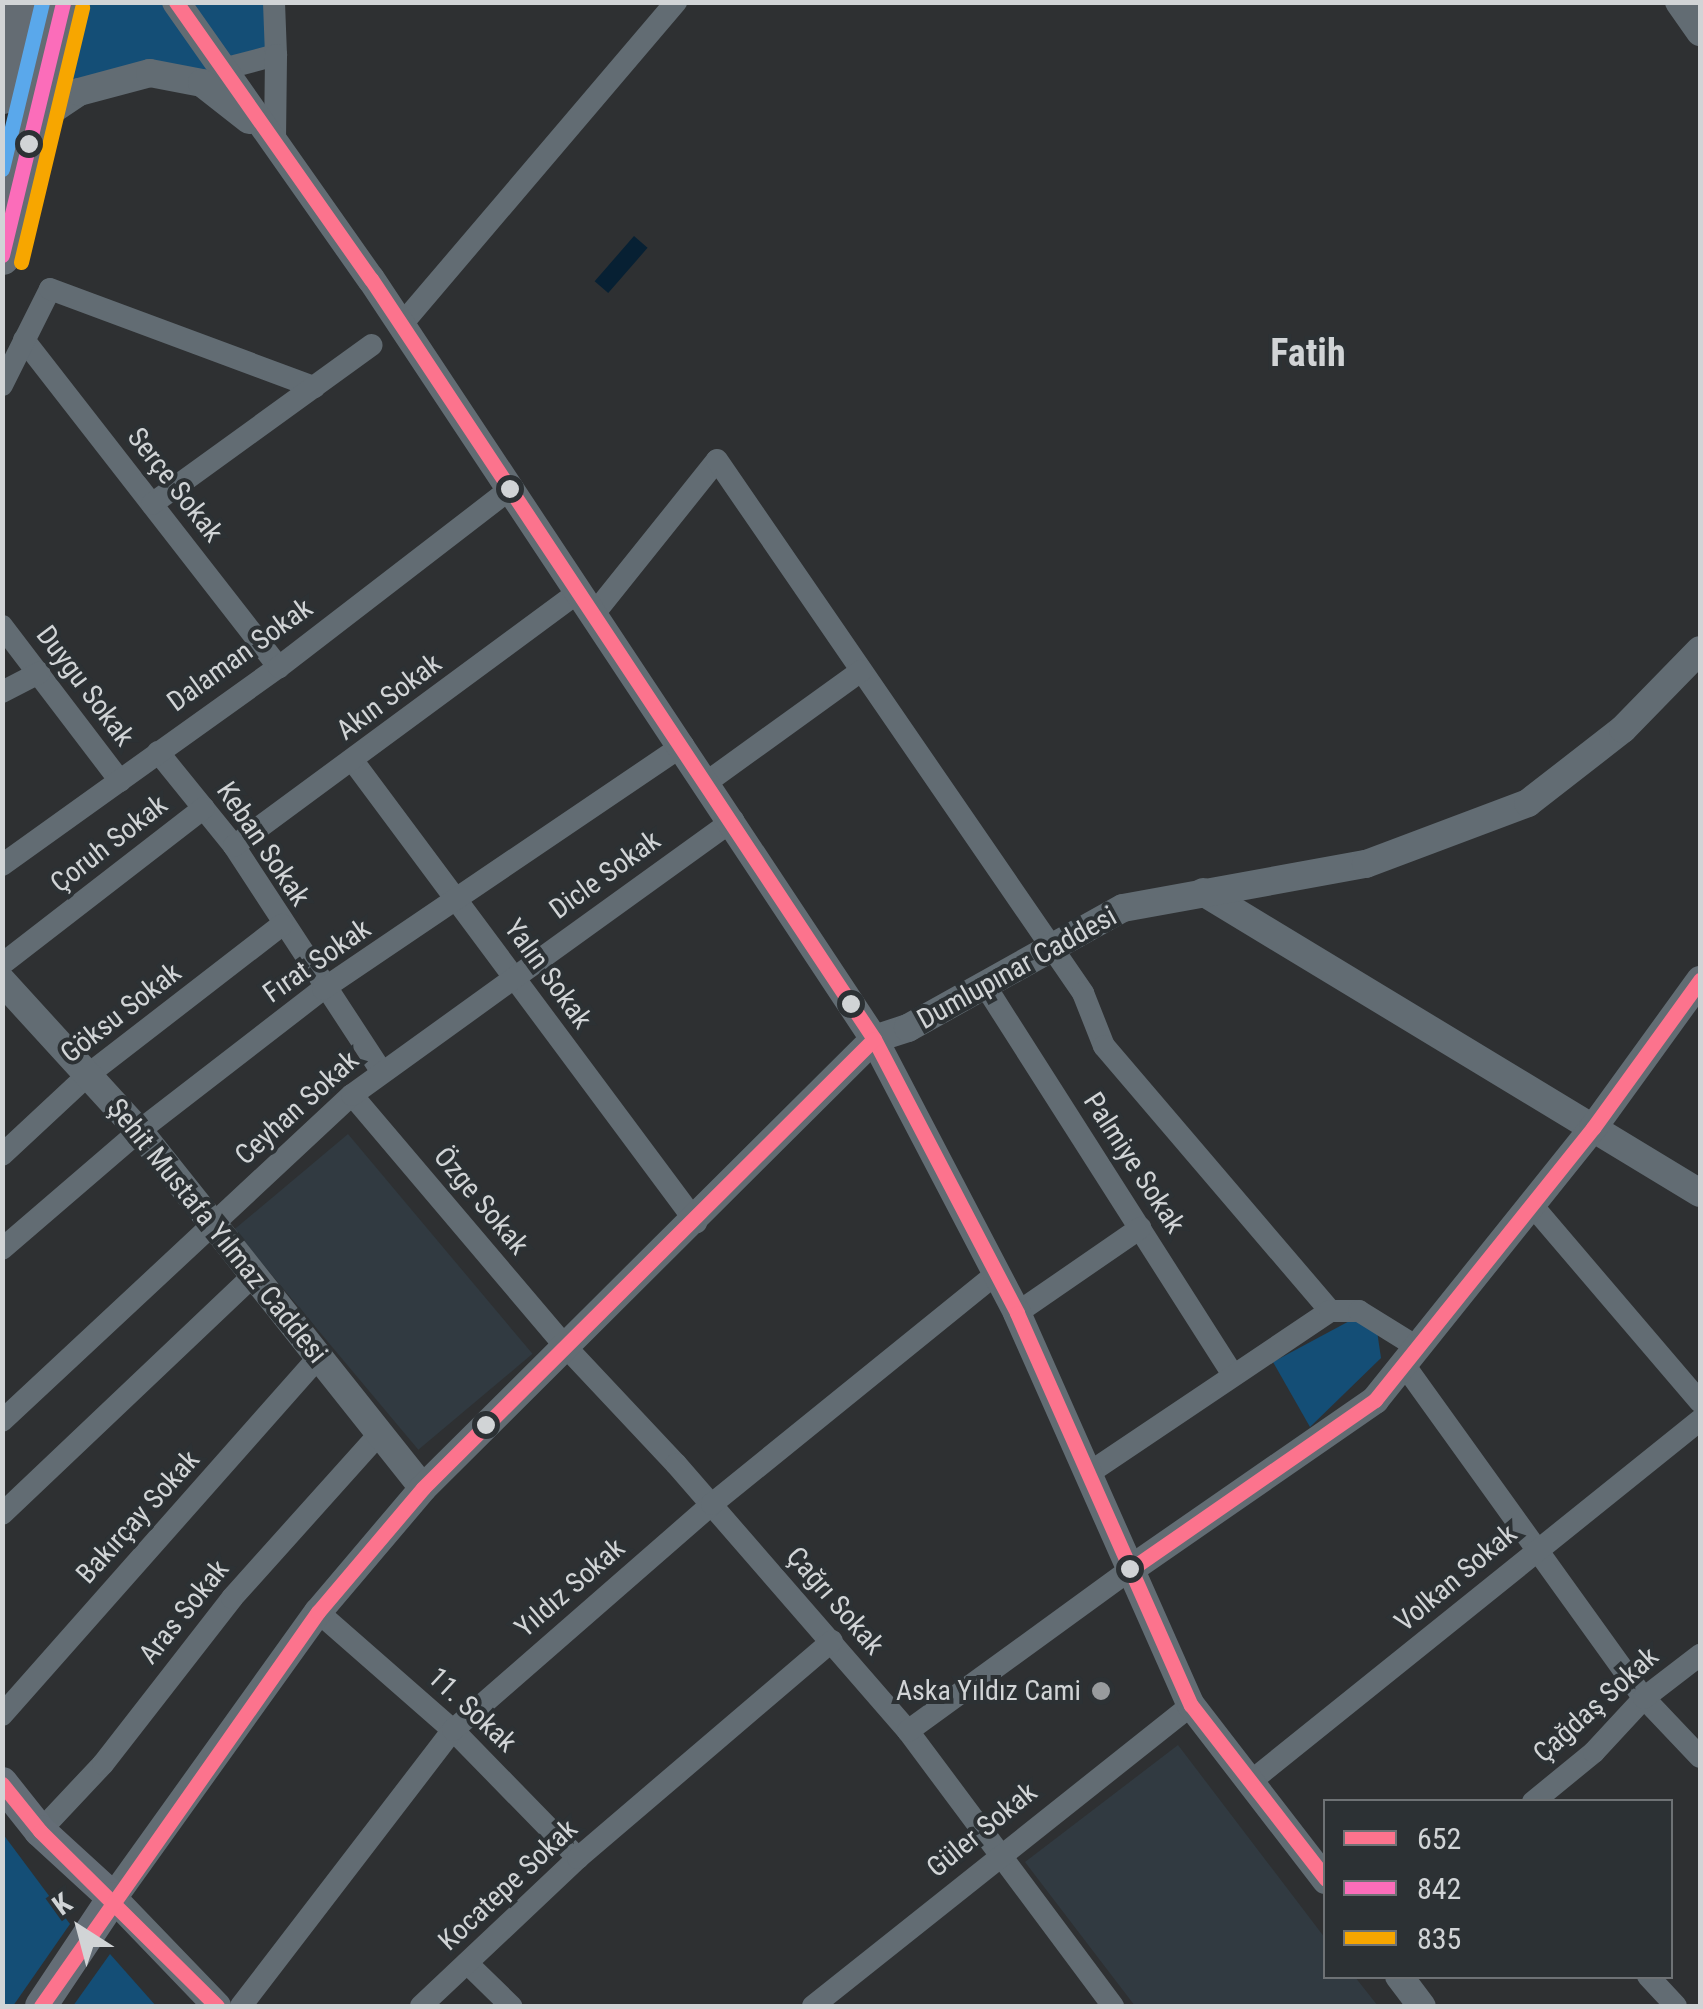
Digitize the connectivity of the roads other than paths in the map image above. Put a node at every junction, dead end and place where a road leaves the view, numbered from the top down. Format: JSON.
{"nodes":[{"id":1,"x":20,"y":2,"type":"edge"},
{"id":2,"x":64,"y":2,"type":"edge"},
{"id":3,"x":176,"y":2,"type":"edge"},
{"id":4,"x":274,"y":2,"type":"edge"},
{"id":5,"x":676,"y":2,"type":"edge"},
{"id":6,"x":1679,"y":2,"type":"edge"},
{"id":7,"x":1700,"y":32,"type":"edge"},
{"id":8,"x":276,"y":55,"type":"junction"},
{"id":9,"x":223,"y":69,"type":"junction"},
{"id":10,"x":2,"y":96,"type":"edge"},
{"id":11,"x":40,"y":118,"type":"junction"},
{"id":12,"x":274,"y":139,"type":"junction"},
{"id":13,"x":2,"y":257,"type":"edge"},
{"id":14,"x":402,"y":324,"type":"junction"},
{"id":15,"x":24,"y":340,"type":"junction"},
{"id":16,"x":372,"y":345,"type":"dead end"},
{"id":17,"x":2,"y":385,"type":"edge"},
{"id":18,"x":314,"y":387,"type":"junction"},
{"id":19,"x":510,"y":489,"type":"junction"},
{"id":20,"x":152,"y":504,"type":"junction"},
{"id":21,"x":585,"y":604,"type":"junction"},
{"id":22,"x":2,"y":626,"type":"edge"},
{"id":23,"x":1700,"y":650,"type":"edge"},
{"id":24,"x":278,"y":667,"type":"junction"},
{"id":25,"x":39,"y":672,"type":"junction"},
{"id":26,"x":860,"y":672,"type":"junction"},
{"id":27,"x":2,"y":692,"type":"edge"},
{"id":28,"x":682,"y":744,"type":"junction"},
{"id":29,"x":158,"y":752,"type":"junction"},
{"id":30,"x":353,"y":761,"type":"junction"},
{"id":31,"x":120,"y":781,"type":"junction"},
{"id":32,"x":707,"y":782,"type":"junction"},
{"id":33,"x":204,"y":808,"type":"junction"},
{"id":34,"x":732,"y":820,"type":"junction"},
{"id":35,"x":234,"y":846,"type":"junction"},
{"id":36,"x":2,"y":865,"type":"edge"},
{"id":37,"x":1204,"y":892,"type":"junction"},
{"id":38,"x":458,"y":902,"type":"junction"},
{"id":39,"x":282,"y":925,"type":"junction"},
{"id":40,"x":1052,"y":946,"type":"junction"},
{"id":41,"x":513,"y":978,"type":"junction"},
{"id":42,"x":5,"y":983,"type":"edge"},
{"id":43,"x":984,"y":984,"type":"junction"},
{"id":44,"x":1699,"y":984,"type":"edge"},
{"id":45,"x":323,"y":990,"type":"junction"},
{"id":46,"x":874,"y":1039,"type":"junction"},
{"id":47,"x":382,"y":1072,"type":"junction"},
{"id":48,"x":89,"y":1074,"type":"junction"},
{"id":49,"x":352,"y":1095,"type":"junction"},
{"id":50,"x":1593,"y":1128,"type":"junction"},
{"id":51,"x":140,"y":1131,"type":"junction"},
{"id":52,"x":2,"y":1155,"type":"edge"},
{"id":53,"x":1700,"y":1193,"type":"edge"},
{"id":54,"x":1531,"y":1204,"type":"junction"},
{"id":55,"x":696,"y":1222,"type":"junction"},
{"id":56,"x":212,"y":1227,"type":"junction"},
{"id":57,"x":1140,"y":1228,"type":"junction"},
{"id":58,"x":2,"y":1249,"type":"edge"},
{"id":59,"x":997,"y":1272,"type":"junction"},
{"id":60,"x":252,"y":1277,"type":"junction"},
{"id":61,"x":1330,"y":1311,"type":"junction"},
{"id":62,"x":1017,"y":1313,"type":"junction"},
{"id":63,"x":565,"y":1346,"type":"junction"},
{"id":64,"x":1411,"y":1357,"type":"junction"},
{"id":65,"x":318,"y":1358,"type":"junction"},
{"id":66,"x":1232,"y":1374,"type":"junction"},
{"id":67,"x":1700,"y":1402,"type":"edge"},
{"id":68,"x":1700,"y":1420,"type":"edge"},
{"id":69,"x":2,"y":1421,"type":"edge"},
{"id":70,"x":379,"y":1434,"type":"junction"},
{"id":71,"x":1089,"y":1474,"type":"junction"},
{"id":72,"x":423,"y":1488,"type":"junction"},
{"id":73,"x":712,"y":1504,"type":"junction"},
{"id":74,"x":2,"y":1514,"type":"edge"},
{"id":75,"x":1538,"y":1548,"type":"junction"},
{"id":76,"x":1130,"y":1568,"type":"junction"},
{"id":77,"x":318,"y":1612,"type":"junction"},
{"id":78,"x":832,"y":1641,"type":"junction"},
{"id":79,"x":1700,"y":1654,"type":"edge"},
{"id":80,"x":1644,"y":1698,"type":"junction"},
{"id":81,"x":1191,"y":1705,"type":"junction"},
{"id":82,"x":2,"y":1715,"type":"edge"},
{"id":83,"x":453,"y":1730,"type":"junction"},
{"id":84,"x":908,"y":1732,"type":"junction"},
{"id":85,"x":1700,"y":1756,"type":"edge"},
{"id":86,"x":1250,"y":1782,"type":"junction"},
{"id":87,"x":2,"y":1783,"type":"edge"},
{"id":88,"x":1537,"y":1799,"type":"edge"},
{"id":89,"x":40,"y":1832,"type":"junction"},
{"id":90,"x":997,"y":1855,"type":"junction"},
{"id":91,"x":578,"y":1858,"type":"junction"},
{"id":92,"x":1323,"y":1876,"type":"edge"},
{"id":93,"x":113,"y":1898,"type":"junction"},
{"id":94,"x":467,"y":1963,"type":"junction"},
{"id":95,"x":1401,"y":1979,"type":"edge"},
{"id":96,"x":1651,"y":1979,"type":"edge"},
{"id":97,"x":41,"y":2006,"type":"edge"},
{"id":98,"x":217,"y":2006,"type":"edge"},
{"id":99,"x":241,"y":2006,"type":"edge"},
{"id":100,"x":421,"y":2006,"type":"edge"},
{"id":101,"x":511,"y":2006,"type":"edge"},
{"id":102,"x":813,"y":2006,"type":"edge"},
{"id":103,"x":1113,"y":2006,"type":"edge"},
{"id":104,"x":1422,"y":2006,"type":"edge"},
{"id":105,"x":1676,"y":2006,"type":"edge"}],
"edges":[{"from":1,"to":10,"type":"main road"},
{"from":2,"to":11,"type":"main road"},
{"from":3,"to":9,"type":"street"},
{"from":4,"to":8,"type":"street"},
{"from":5,"to":14,"type":"street"},
{"from":6,"to":7,"type":"street"},
{"from":8,"to":9,"type":"street"},
{"from":8,"to":12,"type":"street"},
{"from":9,"to":12,"type":"street"},
{"from":11,"to":12,"type":"street"},
{"from":11,"to":13,"type":"main road"},
{"from":12,"to":14,"type":"street"},
{"from":14,"to":19,"type":"street"},
{"from":15,"to":17,"type":"street"},
{"from":15,"to":18,"type":"street"},
{"from":15,"to":20,"type":"street","name":"Serçe Sokak"},
{"from":16,"to":18,"type":"street"},
{"from":18,"to":20,"type":"street"},
{"from":19,"to":21,"type":"street"},
{"from":19,"to":24,"type":"street","name":"Dalaman Sokak"},
{"from":20,"to":24,"type":"street","name":"Serçe Sokak"},
{"from":21,"to":26,"type":"street","name":"Akın Sokak"},
{"from":21,"to":28,"type":"street"},
{"from":21,"to":30,"type":"street","name":"Akın Sokak"},
{"from":22,"to":25,"type":"street","name":"Duygu Sokak"},
{"from":23,"to":37,"type":"street","name":"Dumlupınar Caddesi"},
{"from":24,"to":29,"type":"street","name":"Dalaman Sokak"},
{"from":25,"to":27,"type":"street"},
{"from":25,"to":31,"type":"street","name":"Duygu Sokak"},
{"from":26,"to":32,"type":"street"},
{"from":26,"to":40,"type":"street"},
{"from":28,"to":32,"type":"street"},
{"from":28,"to":38,"type":"street","name":"Fırat Sokak"},
{"from":29,"to":31,"type":"street","name":"Dalaman Sokak"},
{"from":29,"to":33,"type":"street","name":"Keban Sokak"},
{"from":30,"to":35,"type":"street","name":"Akın Sokak"},
{"from":30,"to":38,"type":"street","name":"Yalın Sokak"},
{"from":31,"to":36,"type":"street","name":"Dalaman Sokak"},
{"from":32,"to":34,"type":"street"},
{"from":33,"to":35,"type":"street","name":"Keban Sokak"},
{"from":33,"to":42,"type":"street","name":"Çoruh Sokak"},
{"from":34,"to":41,"type":"street","name":"Dicle Sokak"},
{"from":34,"to":46,"type":"street"},
{"from":35,"to":39,"type":"street","name":"Keban Sokak"},
{"from":37,"to":40,"type":"street","name":"Dumlupınar Caddesi"},
{"from":37,"to":50,"type":"street"},
{"from":38,"to":41,"type":"street","name":"Yalın Sokak"},
{"from":38,"to":45,"type":"street","name":"Fırat Sokak"},
{"from":39,"to":45,"type":"street","name":"Keban Sokak"},
{"from":39,"to":48,"type":"street","name":"Göksu Sokak"},
{"from":40,"to":43,"type":"street","name":"Dumlupınar Caddesi"},
{"from":40,"to":61,"type":"street"},
{"from":41,"to":47,"type":"street","name":"Ceyhan Sokak"},
{"from":41,"to":55,"type":"street","name":"Yalın Sokak"},
{"from":42,"to":48,"type":"street","name":"Şehit Mustafa Yılmaz Caddesi"},
{"from":43,"to":46,"type":"street","name":"Dumlupınar Caddesi"},
{"from":43,"to":57,"type":"street","name":"Palmiye Sokak"},
{"from":44,"to":50,"type":"street"},
{"from":45,"to":47,"type":"street","name":"Keban Sokak"},
{"from":45,"to":51,"type":"street","name":"Fırat Sokak"},
{"from":46,"to":55,"type":"street","name":"Dumlupınar Caddesi"},
{"from":46,"to":59,"type":"street"},
{"from":47,"to":49,"type":"street","name":"Ceyhan Sokak"},
{"from":48,"to":51,"type":"street","name":"Şehit Mustafa Yılmaz Caddesi"},
{"from":48,"to":52,"type":"street","name":"Göksu Sokak"},
{"from":49,"to":56,"type":"street","name":"Ceyhan Sokak"},
{"from":49,"to":63,"type":"street","name":"Özge Sokak"},
{"from":50,"to":53,"type":"street"},
{"from":50,"to":54,"type":"street"},
{"from":51,"to":56,"type":"street","name":"Şehit Mustafa Yılmaz Caddesi"},
{"from":51,"to":58,"type":"street","name":"Fırat Sokak"},
{"from":54,"to":64,"type":"street"},
{"from":54,"to":67,"type":"street"},
{"from":55,"to":63,"type":"street","name":"Dumlupınar Caddesi"},
{"from":56,"to":60,"type":"street","name":"Şehit Mustafa Yılmaz Caddesi"},
{"from":56,"to":69,"type":"street","name":"Ceyhan Sokak"},
{"from":57,"to":62,"type":"street"},
{"from":57,"to":66,"type":"street","name":"Palmiye Sokak"},
{"from":59,"to":62,"type":"street"},
{"from":59,"to":73,"type":"street","name":"Yıldız Sokak"},
{"from":60,"to":65,"type":"street","name":"Şehit Mustafa Yılmaz Caddesi"},
{"from":60,"to":74,"type":"street"},
{"from":61,"to":64,"type":"street"},
{"from":61,"to":66,"type":"street"},
{"from":62,"to":71,"type":"street"},
{"from":63,"to":72,"type":"street","name":"Dumlupınar Caddesi"},
{"from":63,"to":73,"type":"street","name":"Çağrı Sokak"},
{"from":64,"to":75,"type":"street"},
{"from":64,"to":76,"type":"street"},
{"from":65,"to":70,"type":"street","name":"Şehit Mustafa Yılmaz Caddesi"},
{"from":65,"to":82,"type":"street","name":"Bakırçay Sokak"},
{"from":66,"to":71,"type":"street"},
{"from":68,"to":75,"type":"street","name":"Volkan Sokak"},
{"from":70,"to":72,"type":"street","name":"Şehit Mustafa Yılmaz Caddesi"},
{"from":70,"to":89,"type":"street","name":"Aras Sokak"},
{"from":71,"to":76,"type":"street"},
{"from":72,"to":77,"type":"street","name":"Dumlupınar Caddesi"},
{"from":73,"to":78,"type":"street","name":"Çağrı Sokak"},
{"from":73,"to":83,"type":"street","name":"Yıldız Sokak"},
{"from":75,"to":80,"type":"street"},
{"from":75,"to":86,"type":"street","name":"Volkan Sokak"},
{"from":76,"to":81,"type":"street"},
{"from":76,"to":84,"type":"street"},
{"from":77,"to":83,"type":"street","name":"11. Sokak"},
{"from":77,"to":93,"type":"street","name":"Dumlupınar Caddesi"},
{"from":78,"to":84,"type":"street","name":"Çağrı Sokak"},
{"from":78,"to":91,"type":"street","name":"Kocatepe Sokak"},
{"from":79,"to":80,"type":"street","name":"Çağdaş Sokak"},
{"from":80,"to":85,"type":"street"},
{"from":80,"to":88,"type":"street","name":"Çağdaş Sokak"},
{"from":81,"to":86,"type":"street"},
{"from":81,"to":90,"type":"street","name":"Güler Sokak"},
{"from":83,"to":91,"type":"street","name":"11. Sokak"},
{"from":83,"to":99,"type":"street","name":"Yıldız Sokak"},
{"from":84,"to":90,"type":"street","name":"Çağrı Sokak"},
{"from":86,"to":92,"type":"street"},
{"from":87,"to":89,"type":"main road"},
{"from":89,"to":93,"type":"main road"},
{"from":90,"to":102,"type":"street","name":"Güler Sokak"},
{"from":90,"to":103,"type":"street","name":"Çağrı Sokak"},
{"from":91,"to":94,"type":"street","name":"Kocatepe Sokak"},
{"from":93,"to":97,"type":"main road","name":"Dumlupınar Caddesi"},
{"from":93,"to":98,"type":"street"},
{"from":94,"to":100,"type":"street","name":"Kocatepe Sokak"},
{"from":94,"to":101,"type":"street"},
{"from":95,"to":104,"type":"street"},
{"from":96,"to":105,"type":"street"}]}
